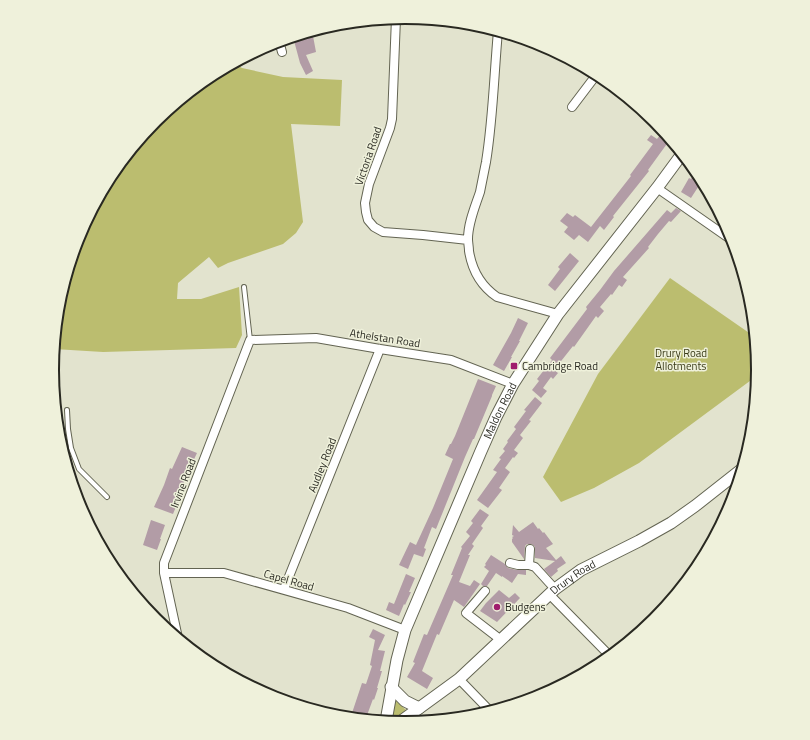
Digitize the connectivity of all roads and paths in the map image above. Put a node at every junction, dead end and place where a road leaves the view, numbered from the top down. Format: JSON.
{"nodes":[{"id":1,"x":396,"y":24,"type":"edge"},
{"id":2,"x":498,"y":37,"type":"edge"},
{"id":3,"x":281,"y":47,"type":"edge"},
{"id":4,"x":282,"y":52,"type":"dead end"},
{"id":5,"x":592,"y":79,"type":"edge"},
{"id":6,"x":572,"y":107,"type":"dead end"},
{"id":7,"x":679,"y":158,"type":"edge"},
{"id":8,"x":657,"y":188,"type":"junction"},
{"id":9,"x":723,"y":234,"type":"edge"},
{"id":10,"x":468,"y":240,"type":"junction"},
{"id":11,"x":244,"y":287,"type":"dead end"},
{"id":12,"x":558,"y":314,"type":"junction"},
{"id":13,"x":250,"y":340,"type":"junction"},
{"id":14,"x":380,"y":349,"type":"junction"},
{"id":15,"x":513,"y":384,"type":"junction"},
{"id":16,"x":67,"y":410,"type":"dead end"},
{"id":17,"x":735,"y":475,"type":"edge"},
{"id":18,"x":107,"y":497,"type":"dead end"},
{"id":19,"x":530,"y":549,"type":"dead end"},
{"id":20,"x":510,"y":563,"type":"dead end"},
{"id":21,"x":529,"y":565,"type":"junction"},
{"id":22,"x":164,"y":573,"type":"junction"},
{"id":23,"x":284,"y":589,"type":"junction"},
{"id":24,"x":485,"y":591,"type":"dead end"},
{"id":25,"x":552,"y":591,"type":"junction"},
{"id":26,"x":176,"y":629,"type":"edge"},
{"id":27,"x":405,"y":630,"type":"junction"},
{"id":28,"x":501,"y":640,"type":"junction"},
{"id":29,"x":606,"y":652,"type":"edge"},
{"id":30,"x":459,"y":679,"type":"junction"},
{"id":31,"x":391,"y":687,"type":"junction"},
{"id":32,"x":485,"y":706,"type":"edge"},
{"id":33,"x":419,"y":708,"type":"junction"},
{"id":34,"x":387,"y":715,"type":"edge"},
{"id":35,"x":408,"y":716,"type":"edge"}],
"edges":[{"from":1,"to":10,"type":"street","name":"Victoria Road"},
{"from":2,"to":10,"type":"street"},
{"from":3,"to":4,"type":"street"},
{"from":5,"to":6,"type":"street"},
{"from":7,"to":8,"type":"main road","name":"Maldon Road"},
{"from":8,"to":9,"type":"street"},
{"from":8,"to":12,"type":"main road","name":"Maldon Road"},
{"from":10,"to":12,"type":"street"},
{"from":11,"to":13,"type":"lane"},
{"from":12,"to":15,"type":"main road","name":"Maldon Road"},
{"from":13,"to":14,"type":"street","name":"Athelstan Road"},
{"from":13,"to":22,"type":"street","name":"Irvine Road"},
{"from":14,"to":15,"type":"street","name":"Athelstan Road"},
{"from":14,"to":23,"type":"street","name":"Audley Road"},
{"from":15,"to":27,"type":"main road","name":"Maldon Road"},
{"from":16,"to":18,"type":"lane"},
{"from":17,"to":25,"type":"main road","name":"Drury Road"},
{"from":19,"to":21,"type":"street"},
{"from":20,"to":21,"type":"street"},
{"from":21,"to":25,"type":"street"},
{"from":22,"to":23,"type":"street","name":"Capel Road"},
{"from":22,"to":26,"type":"street","name":"Irvine Road"},
{"from":23,"to":27,"type":"street","name":"Capel Road"},
{"from":24,"to":28,"type":"street"},
{"from":25,"to":28,"type":"main road","name":"Drury Road"},
{"from":25,"to":29,"type":"street"},
{"from":27,"to":31,"type":"main road","name":"Maldon Road"},
{"from":28,"to":30,"type":"main road","name":"Drury Road"},
{"from":30,"to":32,"type":"street"},
{"from":30,"to":33,"type":"main road","name":"Drury Road"},
{"from":31,"to":33,"type":"main road"},
{"from":31,"to":34,"type":"main road","name":"Maldon Road"},
{"from":33,"to":35,"type":"main road","name":"Drury Road"}]}
